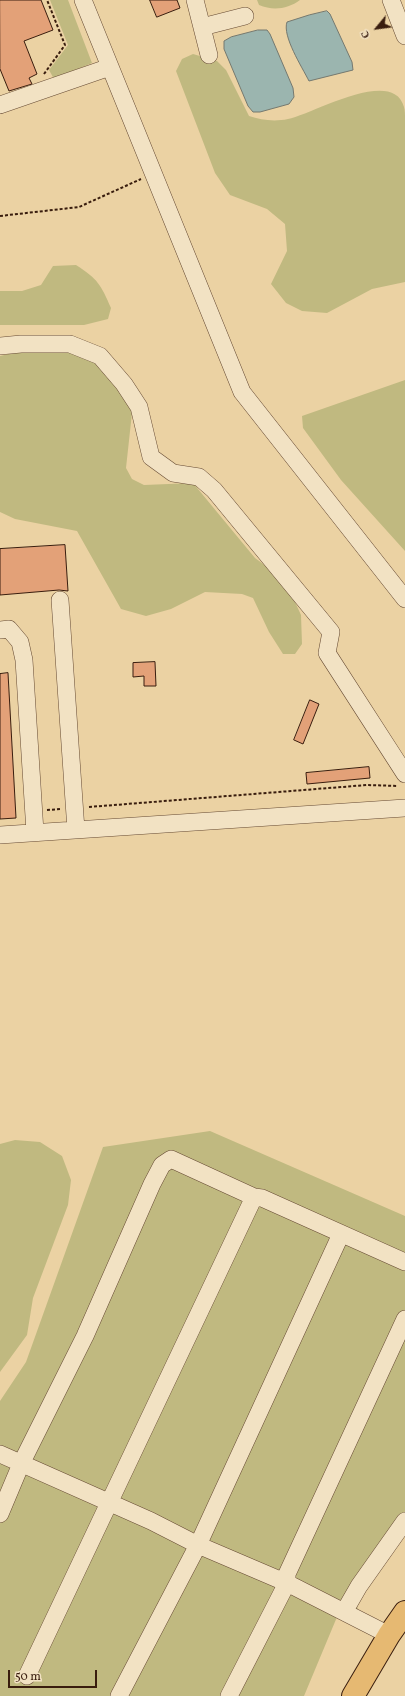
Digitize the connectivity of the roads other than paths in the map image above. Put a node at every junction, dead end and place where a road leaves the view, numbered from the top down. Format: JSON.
{"nodes":[{"id":1,"x":82,"y":0,"type":"edge"},
{"id":2,"x":195,"y":0,"type":"edge"},
{"id":3,"x":391,"y":0,"type":"edge"},
{"id":4,"x":245,"y":16,"type":"dead end"},
{"id":5,"x":202,"y":27,"type":"junction"},
{"id":6,"x":405,"y":36,"type":"edge"},
{"id":7,"x":210,"y":55,"type":"dead end"},
{"id":8,"x":110,"y":66,"type":"junction"},
{"id":9,"x":0,"y":103,"type":"edge"},
{"id":10,"x":0,"y":346,"type":"edge"},
{"id":11,"x":405,"y":599,"type":"edge"},
{"id":12,"x":60,"y":600,"type":"dead end"},
{"id":13,"x":0,"y":630,"type":"edge"},
{"id":14,"x":405,"y":774,"type":"edge"},
{"id":15,"x":405,"y":808,"type":"edge"},
{"id":16,"x":76,"y":830,"type":"junction"},
{"id":17,"x":35,"y":832,"type":"junction"},
{"id":18,"x":0,"y":835,"type":"edge"},
{"id":19,"x":254,"y":1196,"type":"junction"},
{"id":20,"x":341,"y":1234,"type":"junction"},
{"id":21,"x":405,"y":1262,"type":"edge"},
{"id":22,"x":405,"y":1319,"type":"edge"},
{"id":23,"x":0,"y":1454,"type":"edge"},
{"id":24,"x":21,"y":1464,"type":"junction"},
{"id":25,"x":110,"y":1504,"type":"junction"},
{"id":26,"x":0,"y":1514,"type":"edge"},
{"id":27,"x":405,"y":1521,"type":"edge"},
{"id":28,"x":198,"y":1545,"type":"junction"},
{"id":29,"x":286,"y":1583,"type":"junction"},
{"id":30,"x":344,"y":1612,"type":"junction"},
{"id":31,"x":405,"y":1612,"type":"edge"},
{"id":32,"x":389,"y":1635,"type":"junction"},
{"id":33,"x":27,"y":1676,"type":"dead end"},
{"id":34,"x":119,"y":1696,"type":"edge"},
{"id":35,"x":229,"y":1696,"type":"edge"},
{"id":36,"x":353,"y":1696,"type":"edge"}],
"edges":[{"from":1,"to":8,"type":"street"},
{"from":2,"to":5,"type":"street"},
{"from":3,"to":6,"type":"street"},
{"from":4,"to":5,"type":"street"},
{"from":5,"to":7,"type":"street"},
{"from":8,"to":9,"type":"street"},
{"from":8,"to":11,"type":"street"},
{"from":10,"to":14,"type":"street"},
{"from":12,"to":16,"type":"street"},
{"from":13,"to":17,"type":"street"},
{"from":15,"to":16,"type":"street"},
{"from":16,"to":17,"type":"street"},
{"from":17,"to":18,"type":"street"},
{"from":19,"to":20,"type":"street"},
{"from":19,"to":24,"type":"street"},
{"from":19,"to":25,"type":"street"},
{"from":20,"to":21,"type":"street"},
{"from":20,"to":28,"type":"street"},
{"from":22,"to":29,"type":"street"},
{"from":23,"to":24,"type":"street"},
{"from":24,"to":25,"type":"street"},
{"from":24,"to":26,"type":"street"},
{"from":25,"to":28,"type":"street"},
{"from":25,"to":33,"type":"street"},
{"from":27,"to":30,"type":"street"},
{"from":28,"to":29,"type":"street"},
{"from":28,"to":34,"type":"street"},
{"from":29,"to":30,"type":"street"},
{"from":29,"to":35,"type":"street"},
{"from":30,"to":32,"type":"street"},
{"from":31,"to":32,"type":"main road"},
{"from":32,"to":36,"type":"main road"}]}
